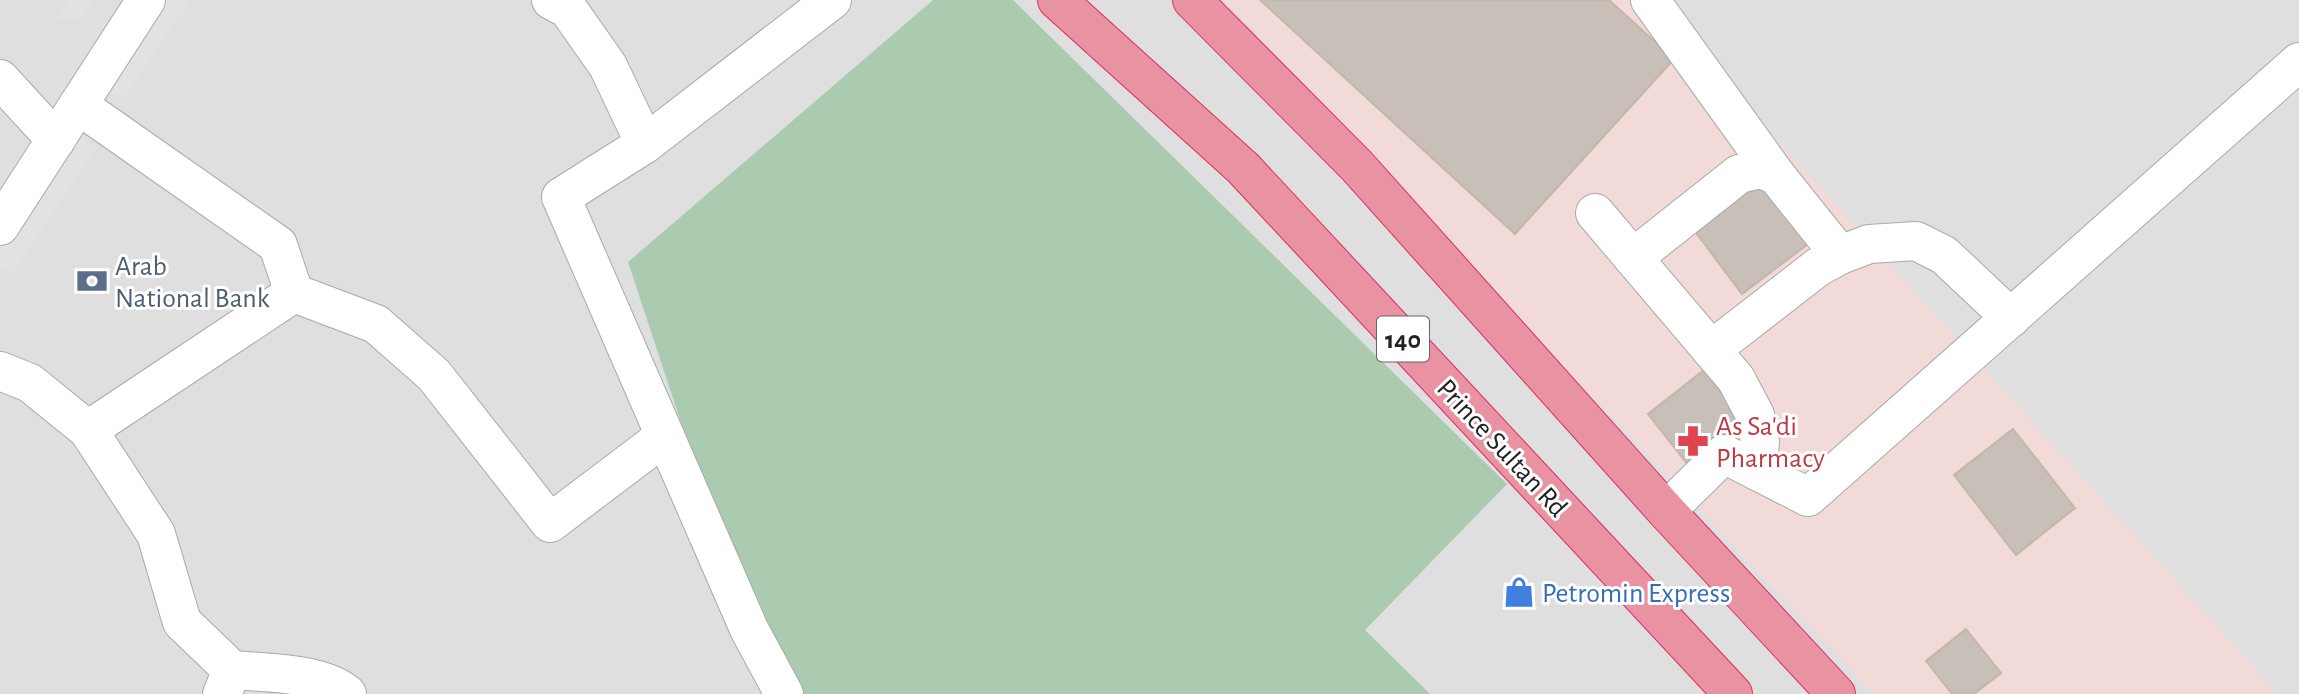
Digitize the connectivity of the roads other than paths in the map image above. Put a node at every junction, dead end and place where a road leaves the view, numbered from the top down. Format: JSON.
{"nodes":[{"id":1,"x":146,"y":0,"type":"edge"},
{"id":2,"x":551,"y":0,"type":"edge"},
{"id":3,"x":832,"y":0,"type":"edge"},
{"id":4,"x":1057,"y":0,"type":"edge"},
{"id":5,"x":1192,"y":0,"type":"edge"},
{"id":6,"x":1650,"y":0,"type":"edge"},
{"id":7,"x":2299,"y":62,"type":"edge"},
{"id":8,"x":0,"y":79,"type":"edge"},
{"id":9,"x":78,"y":106,"type":"junction"},
{"id":10,"x":56,"y":140,"type":"junction"},
{"id":11,"x":645,"y":144,"type":"junction"},
{"id":12,"x":1776,"y":175,"type":"junction"},
{"id":13,"x":1595,"y":213,"type":"dead end"},
{"id":14,"x":0,"y":226,"type":"edge"},
{"id":15,"x":1840,"y":255,"type":"junction"},
{"id":16,"x":1633,"y":258,"type":"junction"},
{"id":17,"x":293,"y":293,"type":"junction"},
{"id":18,"x":2011,"y":318,"type":"junction"},
{"id":19,"x":1711,"y":350,"type":"junction"},
{"id":20,"x":0,"y":371,"type":"edge"},
{"id":21,"x":88,"y":430,"type":"junction"},
{"id":22,"x":665,"y":436,"type":"junction"},
{"id":23,"x":1757,"y":471,"type":"junction"},
{"id":24,"x":1666,"y":511,"type":"junction"},
{"id":25,"x":227,"y":682,"type":"edge"},
{"id":26,"x":347,"y":694,"type":"edge"},
{"id":27,"x":784,"y":694,"type":"edge"},
{"id":28,"x":1733,"y":694,"type":"edge"},
{"id":29,"x":1836,"y":694,"type":"edge"}],
"edges":[{"from":1,"to":9,"type":"street"},
{"from":2,"to":11,"type":"street"},
{"from":3,"to":11,"type":"street"},
{"from":4,"to":28,"type":"highway","name":"Prince Sultan Rd","number":"140"},
{"from":5,"to":24,"type":"highway"},
{"from":6,"to":12,"type":"street"},
{"from":7,"to":18,"type":"street"},
{"from":8,"to":10,"type":"street"},
{"from":9,"to":10,"type":"street"},
{"from":9,"to":17,"type":"street"},
{"from":10,"to":14,"type":"street"},
{"from":11,"to":22,"type":"street"},
{"from":12,"to":15,"type":"street"},
{"from":12,"to":16,"type":"street"},
{"from":13,"to":16,"type":"street"},
{"from":15,"to":18,"type":"street"},
{"from":15,"to":19,"type":"street"},
{"from":16,"to":19,"type":"street"},
{"from":17,"to":21,"type":"street"},
{"from":17,"to":22,"type":"street"},
{"from":18,"to":23,"type":"street"},
{"from":19,"to":23,"type":"street"},
{"from":20,"to":21,"type":"street"},
{"from":21,"to":25,"type":"street"},
{"from":22,"to":27,"type":"street"},
{"from":23,"to":24,"type":"street"},
{"from":24,"to":29,"type":"highway"},
{"from":25,"to":26,"type":"street"}]}
